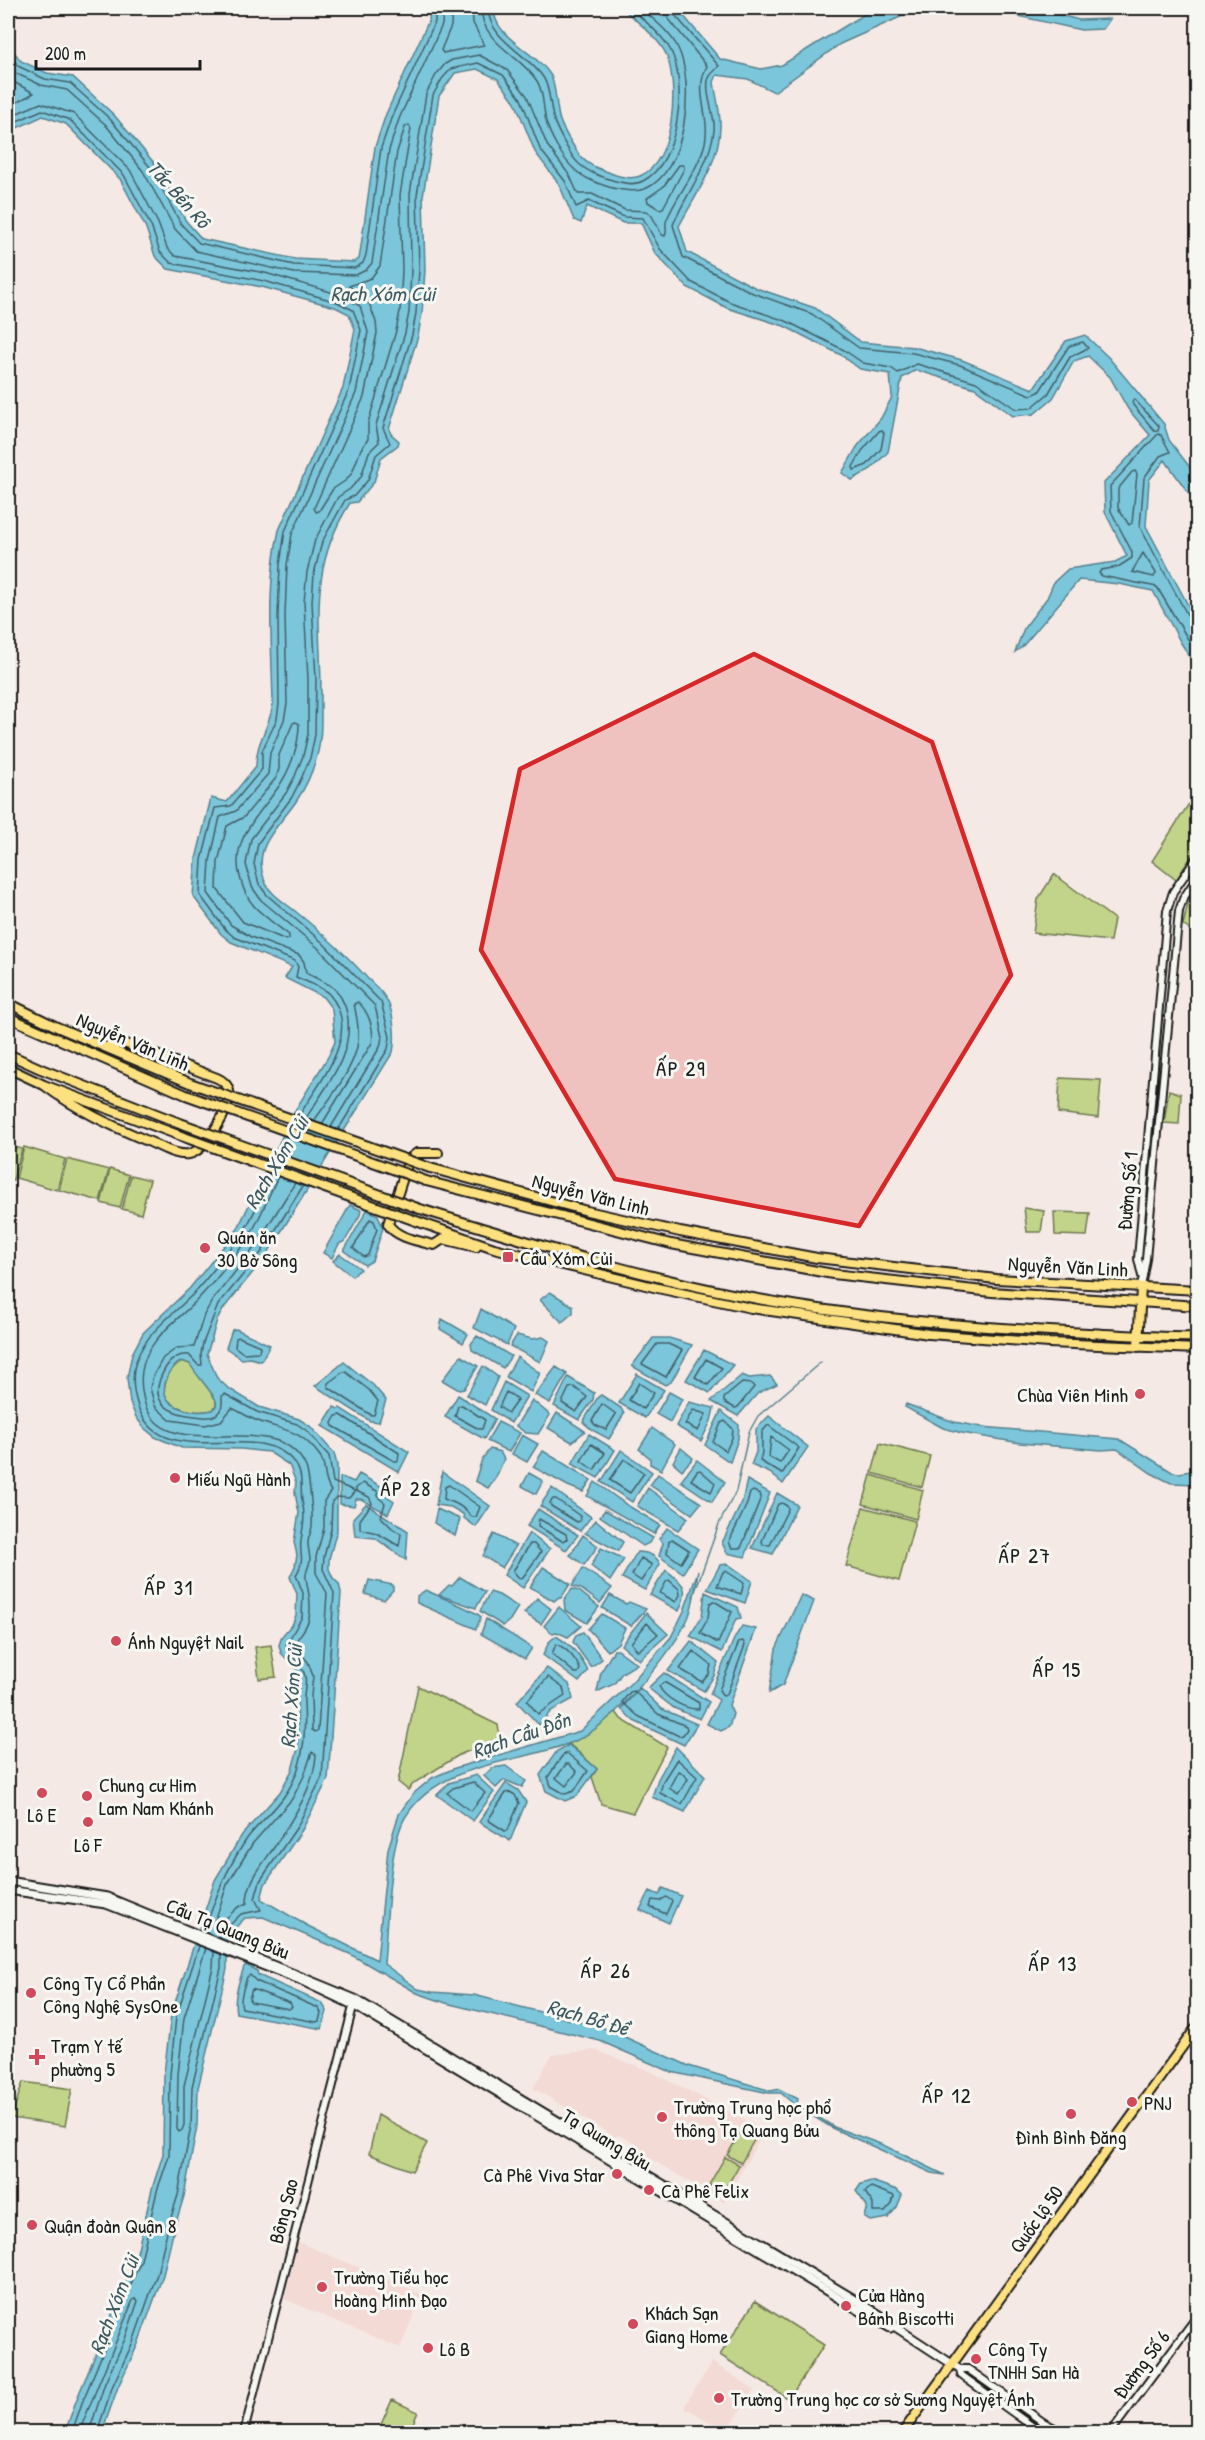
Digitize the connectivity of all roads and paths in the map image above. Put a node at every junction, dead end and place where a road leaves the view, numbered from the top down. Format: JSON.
{"nodes":[{"id":1,"x":1197,"y":856,"type":"edge"},
{"id":2,"x":1197,"y":876,"type":"edge"},
{"id":3,"x":1164,"y":946,"type":"junction"},
{"id":4,"x":1175,"y":947,"type":"junction"},
{"id":5,"x":8,"y":1003,"type":"edge"},
{"id":6,"x":8,"y":1017,"type":"edge"},
{"id":7,"x":105,"y":1047,"type":"junction"},
{"id":8,"x":8,"y":1054,"type":"edge"},
{"id":9,"x":8,"y":1068,"type":"edge"},
{"id":10,"x":44,"y":1085,"type":"junction"},
{"id":11,"x":438,"y":1153,"type":"dead end"},
{"id":12,"x":494,"y":1248,"type":"junction"},
{"id":13,"x":1142,"y":1276,"type":"junction"},
{"id":14,"x":1141,"y":1287,"type":"junction"},
{"id":15,"x":1197,"y":1290,"type":"edge"},
{"id":16,"x":1139,"y":1304,"type":"junction"},
{"id":17,"x":1197,"y":1306,"type":"edge"},
{"id":18,"x":1138,"y":1335,"type":"junction"},
{"id":19,"x":1197,"y":1337,"type":"edge"},
{"id":20,"x":1138,"y":1347,"type":"junction"},
{"id":21,"x":1197,"y":1349,"type":"edge"},
{"id":22,"x":8,"y":1881,"type":"edge"},
{"id":23,"x":8,"y":1891,"type":"edge"},
{"id":24,"x":140,"y":1913,"type":"junction"},
{"id":25,"x":301,"y":1978,"type":"joint"},
{"id":26,"x":354,"y":2002,"type":"junction"},
{"id":27,"x":1197,"y":2025,"type":"edge"},
{"id":28,"x":1197,"y":2315,"type":"edge"},
{"id":29,"x":952,"y":2364,"type":"junction"},
{"id":30,"x":960,"y":2369,"type":"junction"},
{"id":31,"x":244,"y":2433,"type":"edge"},
{"id":32,"x":903,"y":2433,"type":"edge"},
{"id":33,"x":1040,"y":2433,"type":"edge"},
{"id":34,"x":1062,"y":2433,"type":"edge"},
{"id":35,"x":1111,"y":2433,"type":"edge"}],
"edges":[{"from":1,"to":3,"type":"street","name":"Đường Số 1"},
{"from":2,"to":4,"type":"street","name":"Đường Số 1"},
{"from":3,"to":4,"type":"street"},
{"from":3,"to":13,"type":"street","name":"Đường Số 1"},
{"from":4,"to":13,"type":"street","name":"Đường Số 1"},
{"from":5,"to":7,"type":"main road","name":"Nguyễn Văn Linh"},
{"from":6,"to":16,"type":"main road","name":"Nguyễn Văn Linh","bridge":true},
{"from":7,"to":10,"type":"main road"},
{"from":7,"to":14,"type":"main road","name":"Nguyễn Văn Linh","bridge":true},
{"from":8,"to":18,"type":"main road","bridge":true},
{"from":9,"to":10,"type":"main road"},
{"from":10,"to":12,"type":"main road","bridge":true},
{"from":11,"to":12,"type":"main road"},
{"from":12,"to":20,"type":"main road"},
{"from":13,"to":14,"type":"street"},
{"from":14,"to":15,"type":"main road","name":"Nguyễn Văn Linh"},
{"from":14,"to":16,"type":"main road"},
{"from":16,"to":17,"type":"main road","name":"Nguyễn Văn Linh"},
{"from":16,"to":18,"type":"main road"},
{"from":18,"to":19,"type":"main road"},
{"from":18,"to":20,"type":"main road"},
{"from":20,"to":21,"type":"main road"},
{"from":22,"to":23,"type":"street"},
{"from":22,"to":24,"type":"main road"},
{"from":23,"to":24,"type":"main road"},
{"from":24,"to":25,"type":"main road","name":"Cầu Tạ Quang Bửu"},
{"from":25,"to":26,"type":"main road","name":"Tạ Quang Bửu"},
{"from":26,"to":29,"type":"main road","name":"Tạ Quang Bửu"},
{"from":26,"to":31,"type":"street","name":"Bông Sao"},
{"from":27,"to":29,"type":"main road","name":"Quốc lộ 50"},
{"from":28,"to":35,"type":"street","name":"Đường Số 6"},
{"from":29,"to":30,"type":"street","name":"Tạ Quang Bửu"},
{"from":29,"to":32,"type":"main road","name":"Quốc lộ 50"},
{"from":30,"to":33,"type":"street","name":"Tạ Quang Bửu"},
{"from":30,"to":34,"type":"street","name":"Tạ Quang Bửu"}]}
